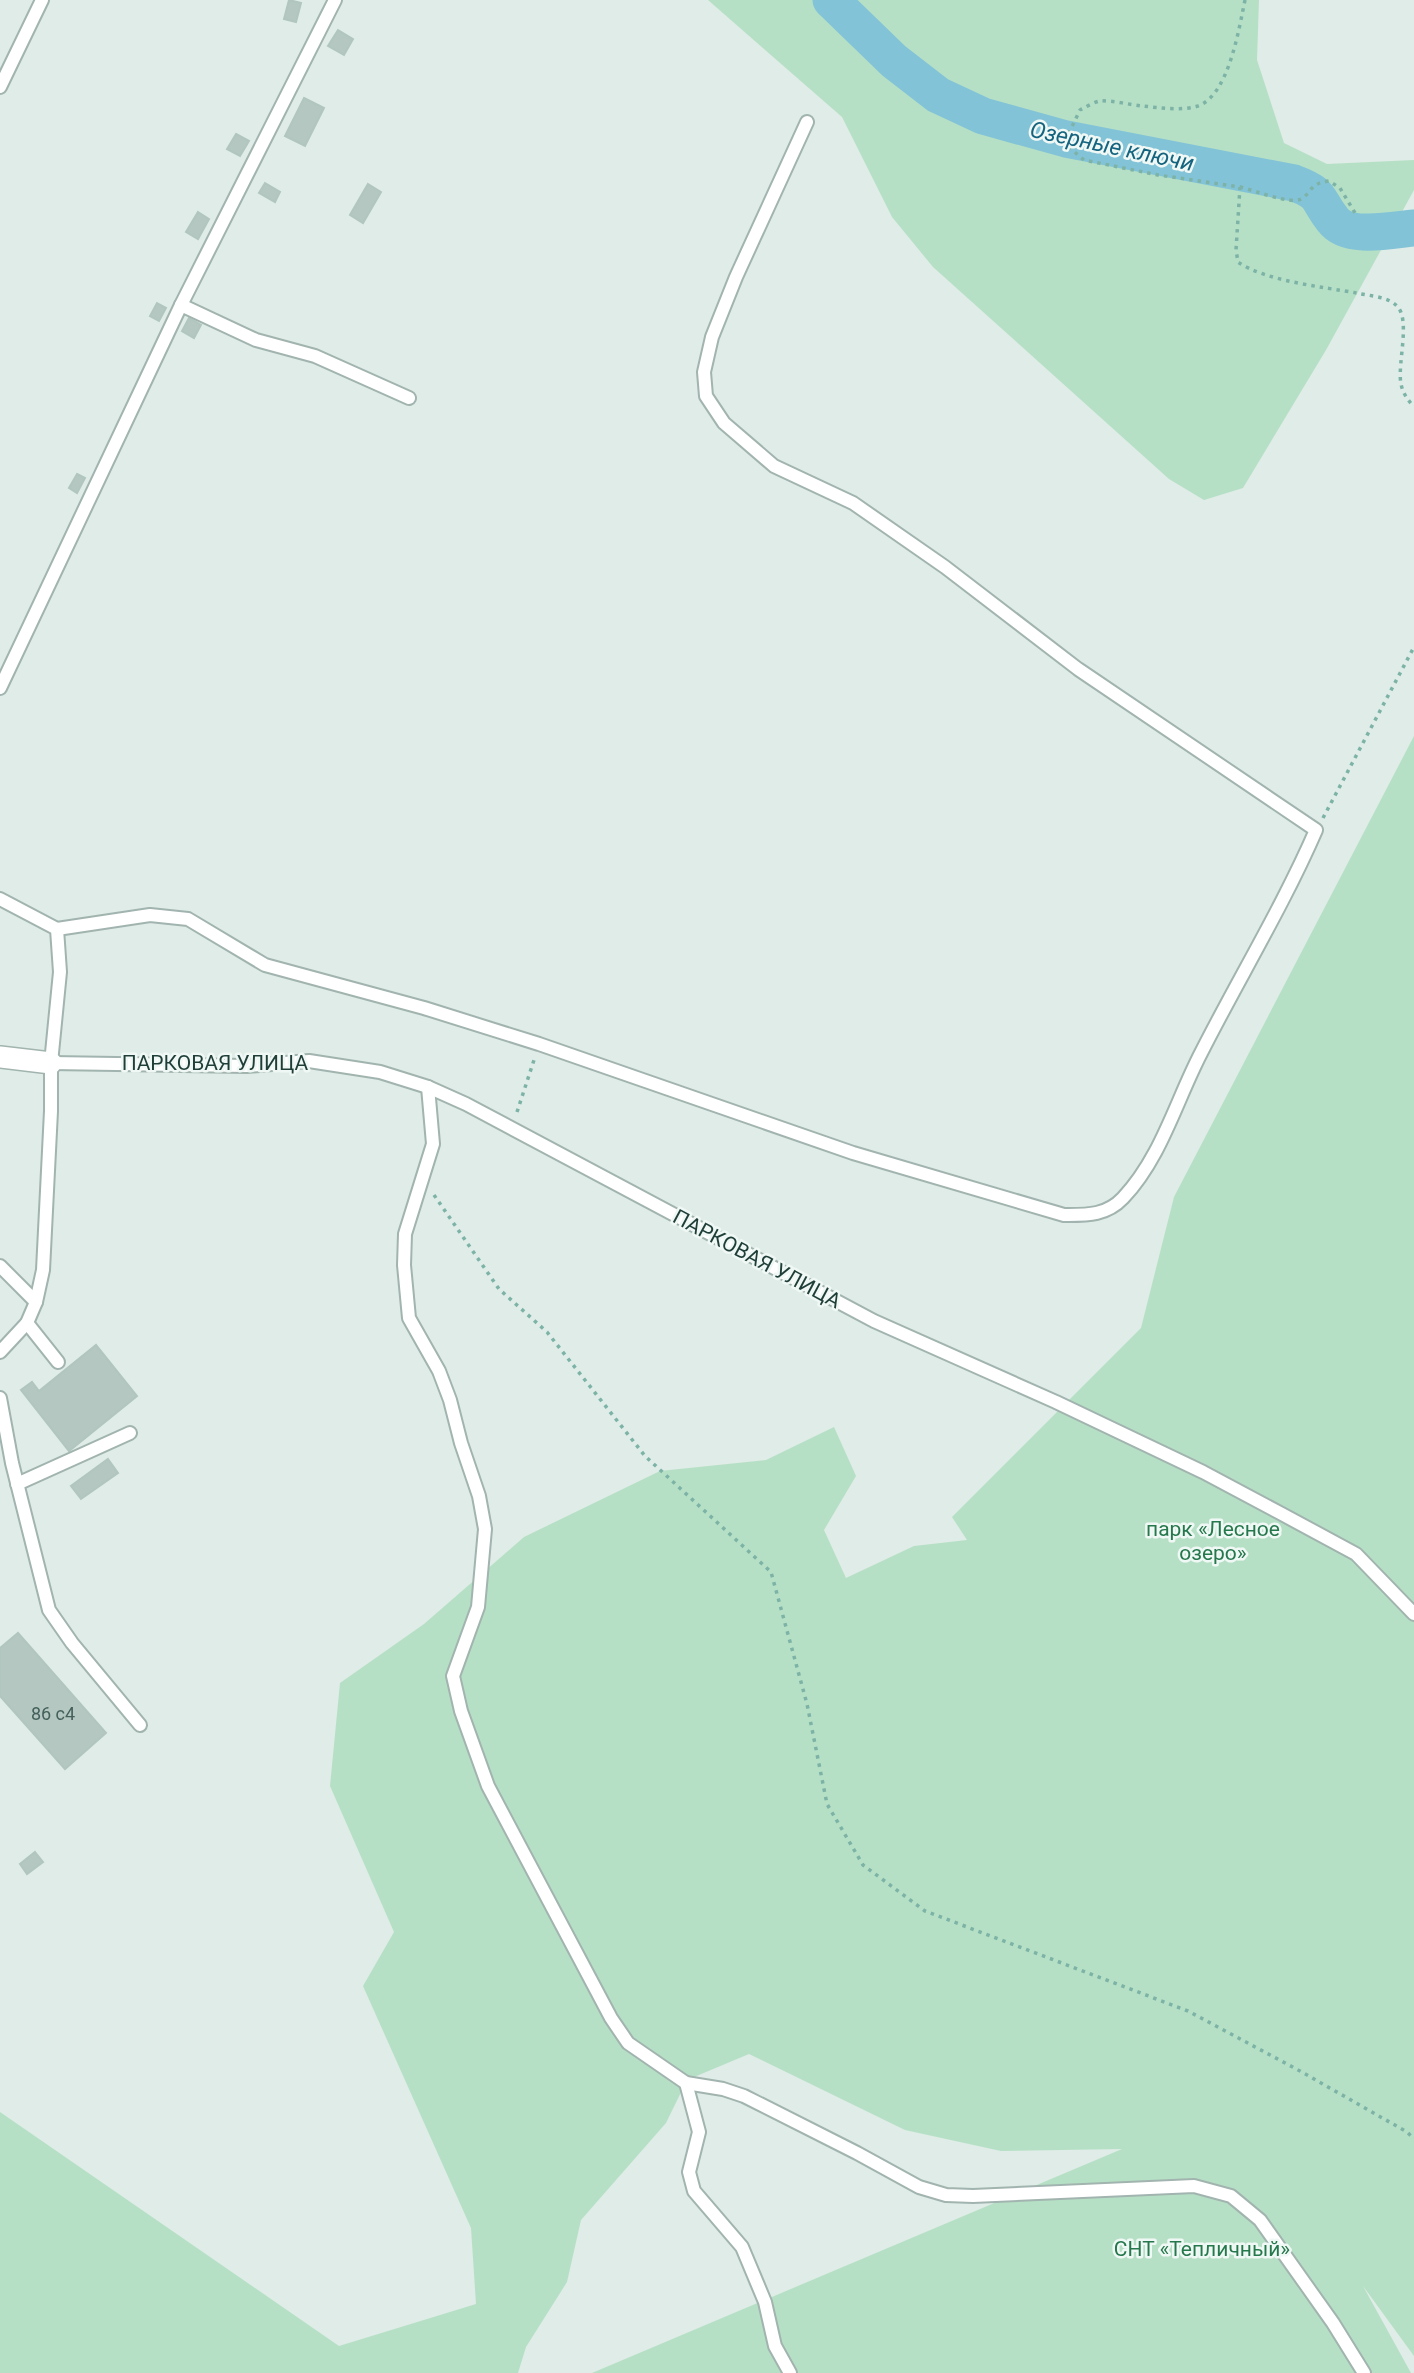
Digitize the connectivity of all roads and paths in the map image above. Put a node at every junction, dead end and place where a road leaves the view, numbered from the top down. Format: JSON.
{"nodes":[{"id":1,"x":42,"y":0,"type":"edge"},
{"id":2,"x":335,"y":0,"type":"edge"},
{"id":3,"x":1245,"y":0,"type":"edge"},
{"id":4,"x":0,"y":87,"type":"edge"},
{"id":5,"x":807,"y":122,"type":"dead end"},
{"id":6,"x":1240,"y":187,"type":"junction"},
{"id":7,"x":1355,"y":213,"type":"dead end"},
{"id":8,"x":181,"y":305,"type":"junction"},
{"id":9,"x":409,"y":398,"type":"dead end"},
{"id":10,"x":1414,"y":407,"type":"edge"},
{"id":11,"x":1414,"y":647,"type":"edge"},
{"id":12,"x":0,"y":688,"type":"edge"},
{"id":13,"x":1317,"y":830,"type":"junction"},
{"id":14,"x":0,"y":899,"type":"edge"},
{"id":15,"x":57,"y":929,"type":"junction"},
{"id":16,"x":539,"y":1044,"type":"junction"},
{"id":17,"x":0,"y":1057,"type":"edge"},
{"id":18,"x":51,"y":1063,"type":"junction"},
{"id":19,"x":428,"y":1087,"type":"junction"},
{"id":20,"x":512,"y":1129,"type":"junction"},
{"id":21,"x":423,"y":1180,"type":"junction"},
{"id":22,"x":0,"y":1266,"type":"edge"},
{"id":23,"x":36,"y":1302,"type":"junction"},
{"id":24,"x":27,"y":1323,"type":"junction"},
{"id":25,"x":0,"y":1352,"type":"edge"},
{"id":26,"x":58,"y":1362,"type":"dead end"},
{"id":27,"x":0,"y":1398,"type":"edge"},
{"id":28,"x":130,"y":1433,"type":"dead end"},
{"id":29,"x":6,"y":1464,"type":"edge"},
{"id":30,"x":18,"y":1484,"type":"junction"},
{"id":31,"x":1414,"y":1614,"type":"edge"},
{"id":32,"x":140,"y":1725,"type":"dead end"},
{"id":33,"x":686,"y":2084,"type":"junction"},
{"id":34,"x":1414,"y":2139,"type":"edge"},
{"id":35,"x":790,"y":2373,"type":"edge"},
{"id":36,"x":1364,"y":2373,"type":"edge"}],
"edges":[{"from":1,"to":4,"type":"lane"},
{"from":2,"to":8,"type":"lane"},
{"from":3,"to":6,"type":"path"},
{"from":5,"to":13,"type":"lane"},
{"from":6,"to":7,"type":"path"},
{"from":6,"to":10,"type":"path"},
{"from":8,"to":9,"type":"lane"},
{"from":8,"to":12,"type":"lane"},
{"from":11,"to":13,"type":"path"},
{"from":13,"to":16,"type":"lane"},
{"from":14,"to":15,"type":"lane"},
{"from":15,"to":16,"type":"lane"},
{"from":15,"to":18,"type":"lane"},
{"from":16,"to":20,"type":"path"},
{"from":17,"to":18,"type":"street"},
{"from":18,"to":19,"type":"lane","name":"ПАРКОВАЯ УЛИЦА"},
{"from":18,"to":23,"type":"lane"},
{"from":19,"to":20,"type":"lane","name":"ПАРКОВАЯ УЛИЦА"},
{"from":19,"to":21,"type":"lane"},
{"from":20,"to":31,"type":"lane","name":"ПАРКОВАЯ УЛИЦА"},
{"from":21,"to":33,"type":"lane"},
{"from":21,"to":34,"type":"path"},
{"from":22,"to":23,"type":"lane"},
{"from":23,"to":24,"type":"lane"},
{"from":24,"to":25,"type":"lane"},
{"from":24,"to":26,"type":"lane"},
{"from":27,"to":29,"type":"lane"},
{"from":28,"to":30,"type":"lane"},
{"from":29,"to":30,"type":"lane"},
{"from":30,"to":32,"type":"lane"},
{"from":33,"to":35,"type":"lane"},
{"from":33,"to":36,"type":"lane"}]}
